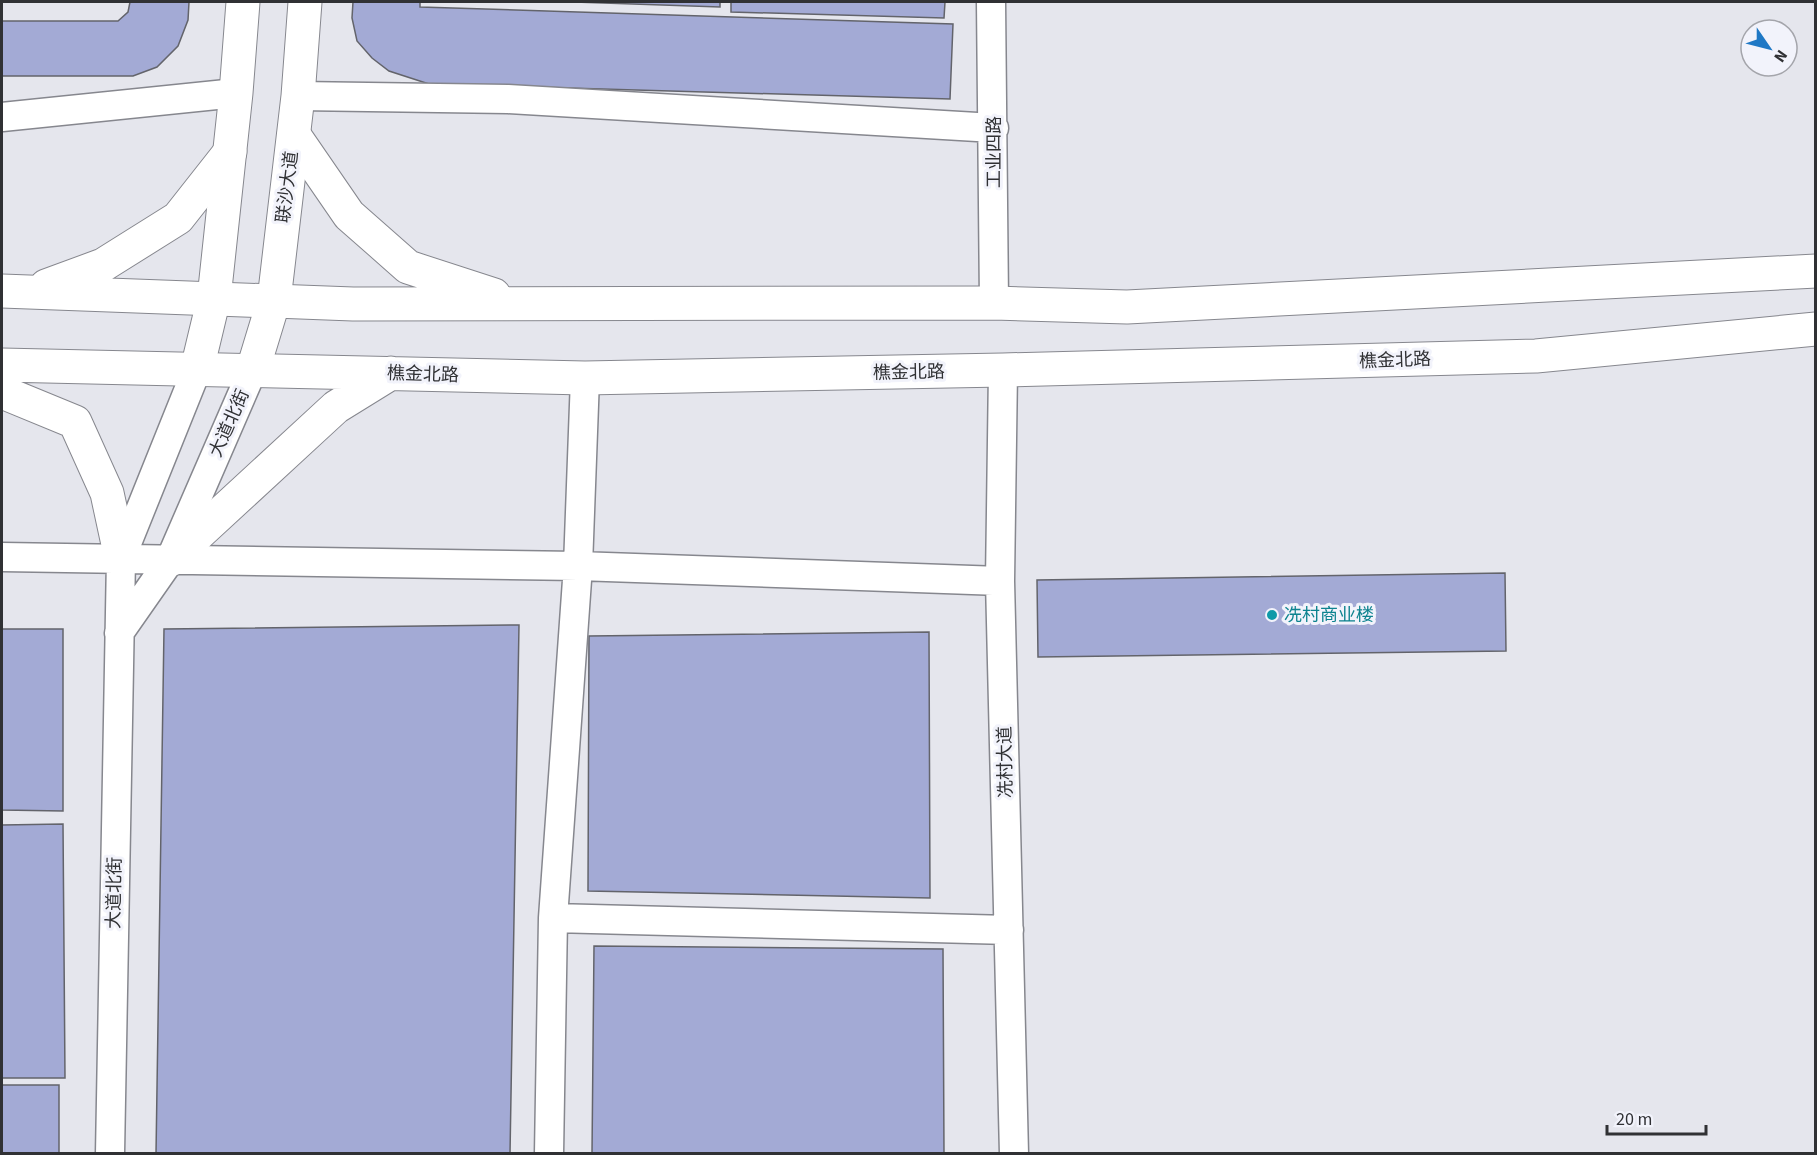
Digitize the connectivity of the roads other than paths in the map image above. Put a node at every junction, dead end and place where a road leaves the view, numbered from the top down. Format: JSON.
{"nodes":[{"id":1,"x":243,"y":2,"type":"edge"},
{"id":2,"x":304,"y":2,"type":"edge"},
{"id":3,"x":991,"y":2,"type":"edge"},
{"id":4,"x":236,"y":93,"type":"junction"},
{"id":5,"x":298,"y":96,"type":"junction"},
{"id":6,"x":2,"y":117,"type":"edge"},
{"id":7,"x":994,"y":128,"type":"junction"},
{"id":8,"x":294,"y":135,"type":"junction"},
{"id":9,"x":230,"y":152,"type":"junction"},
{"id":10,"x":1815,"y":271,"type":"edge"},
{"id":11,"x":15,"y":291,"type":"edge"},
{"id":12,"x":213,"y":298,"type":"junction"},
{"id":13,"x":274,"y":300,"type":"junction"},
{"id":14,"x":994,"y":303,"type":"junction"},
{"id":15,"x":525,"y":304,"type":"junction"},
{"id":16,"x":1815,"y":329,"type":"edge"},
{"id":17,"x":2,"y":365,"type":"edge"},
{"id":18,"x":197,"y":369,"type":"junction"},
{"id":19,"x":253,"y":369,"type":"junction"},
{"id":20,"x":1003,"y":370,"type":"junction"},
{"id":21,"x":391,"y":373,"type":"junction"},
{"id":22,"x":585,"y":378,"type":"junction"},
{"id":23,"x":2,"y":392,"type":"edge"},
{"id":24,"x":2,"y":557,"type":"edge"},
{"id":25,"x":121,"y":558,"type":"junction"},
{"id":26,"x":170,"y":560,"type":"junction"},
{"id":27,"x":578,"y":566,"type":"junction"},
{"id":28,"x":1000,"y":581,"type":"junction"},
{"id":29,"x":119,"y":633,"type":"junction"},
{"id":30,"x":553,"y":918,"type":"junction"},
{"id":31,"x":1009,"y":930,"type":"junction"},
{"id":32,"x":110,"y":1154,"type":"edge"},
{"id":33,"x":549,"y":1154,"type":"edge"},
{"id":34,"x":1014,"y":1154,"type":"edge"}],
"edges":[{"from":1,"to":4,"type":"main road"},
{"from":2,"to":5,"type":"main road","name":"联沙大道"},
{"from":3,"to":7,"type":"street","name":"工业四路"},
{"from":4,"to":6,"type":"street"},
{"from":4,"to":9,"type":"main road"},
{"from":5,"to":7,"type":"street"},
{"from":5,"to":8,"type":"main road","name":"联沙大道"},
{"from":7,"to":14,"type":"street","name":"工业四路"},
{"from":8,"to":13,"type":"main road","name":"联沙大道"},
{"from":8,"to":15,"type":"main road"},
{"from":9,"to":11,"type":"main road"},
{"from":9,"to":12,"type":"main road"},
{"from":10,"to":14,"type":"main road"},
{"from":11,"to":12,"type":"main road"},
{"from":12,"to":13,"type":"main road"},
{"from":12,"to":18,"type":"main road"},
{"from":13,"to":15,"type":"main road"},
{"from":13,"to":19,"type":"main road","name":"联沙大道"},
{"from":14,"to":15,"type":"main road"},
{"from":16,"to":20,"type":"main road","name":"樵金北路"},
{"from":17,"to":18,"type":"main road","name":"樵金北路"},
{"from":18,"to":19,"type":"main road","name":"樵金北路"},
{"from":18,"to":25,"type":"street","name":"大道北街"},
{"from":19,"to":21,"type":"main road","name":"樵金北路"},
{"from":19,"to":26,"type":"street","name":"大道北街"},
{"from":20,"to":22,"type":"main road","name":"樵金北路"},
{"from":20,"to":28,"type":"street","name":"冼村大道"},
{"from":21,"to":22,"type":"main road","name":"樵金北路"},
{"from":21,"to":26,"type":"main road"},
{"from":22,"to":27,"type":"street"},
{"from":23,"to":25,"type":"main road"},
{"from":24,"to":25,"type":"street"},
{"from":25,"to":26,"type":"street"},
{"from":25,"to":29,"type":"street","name":"大道北街"},
{"from":26,"to":27,"type":"street"},
{"from":26,"to":29,"type":"street","name":"大道北街"},
{"from":27,"to":28,"type":"street"},
{"from":27,"to":30,"type":"street"},
{"from":28,"to":31,"type":"street","name":"冼村大道"},
{"from":29,"to":32,"type":"street","name":"大道北街"},
{"from":30,"to":31,"type":"street"},
{"from":30,"to":33,"type":"street"},
{"from":31,"to":34,"type":"street","name":"冼村大道"}]}
